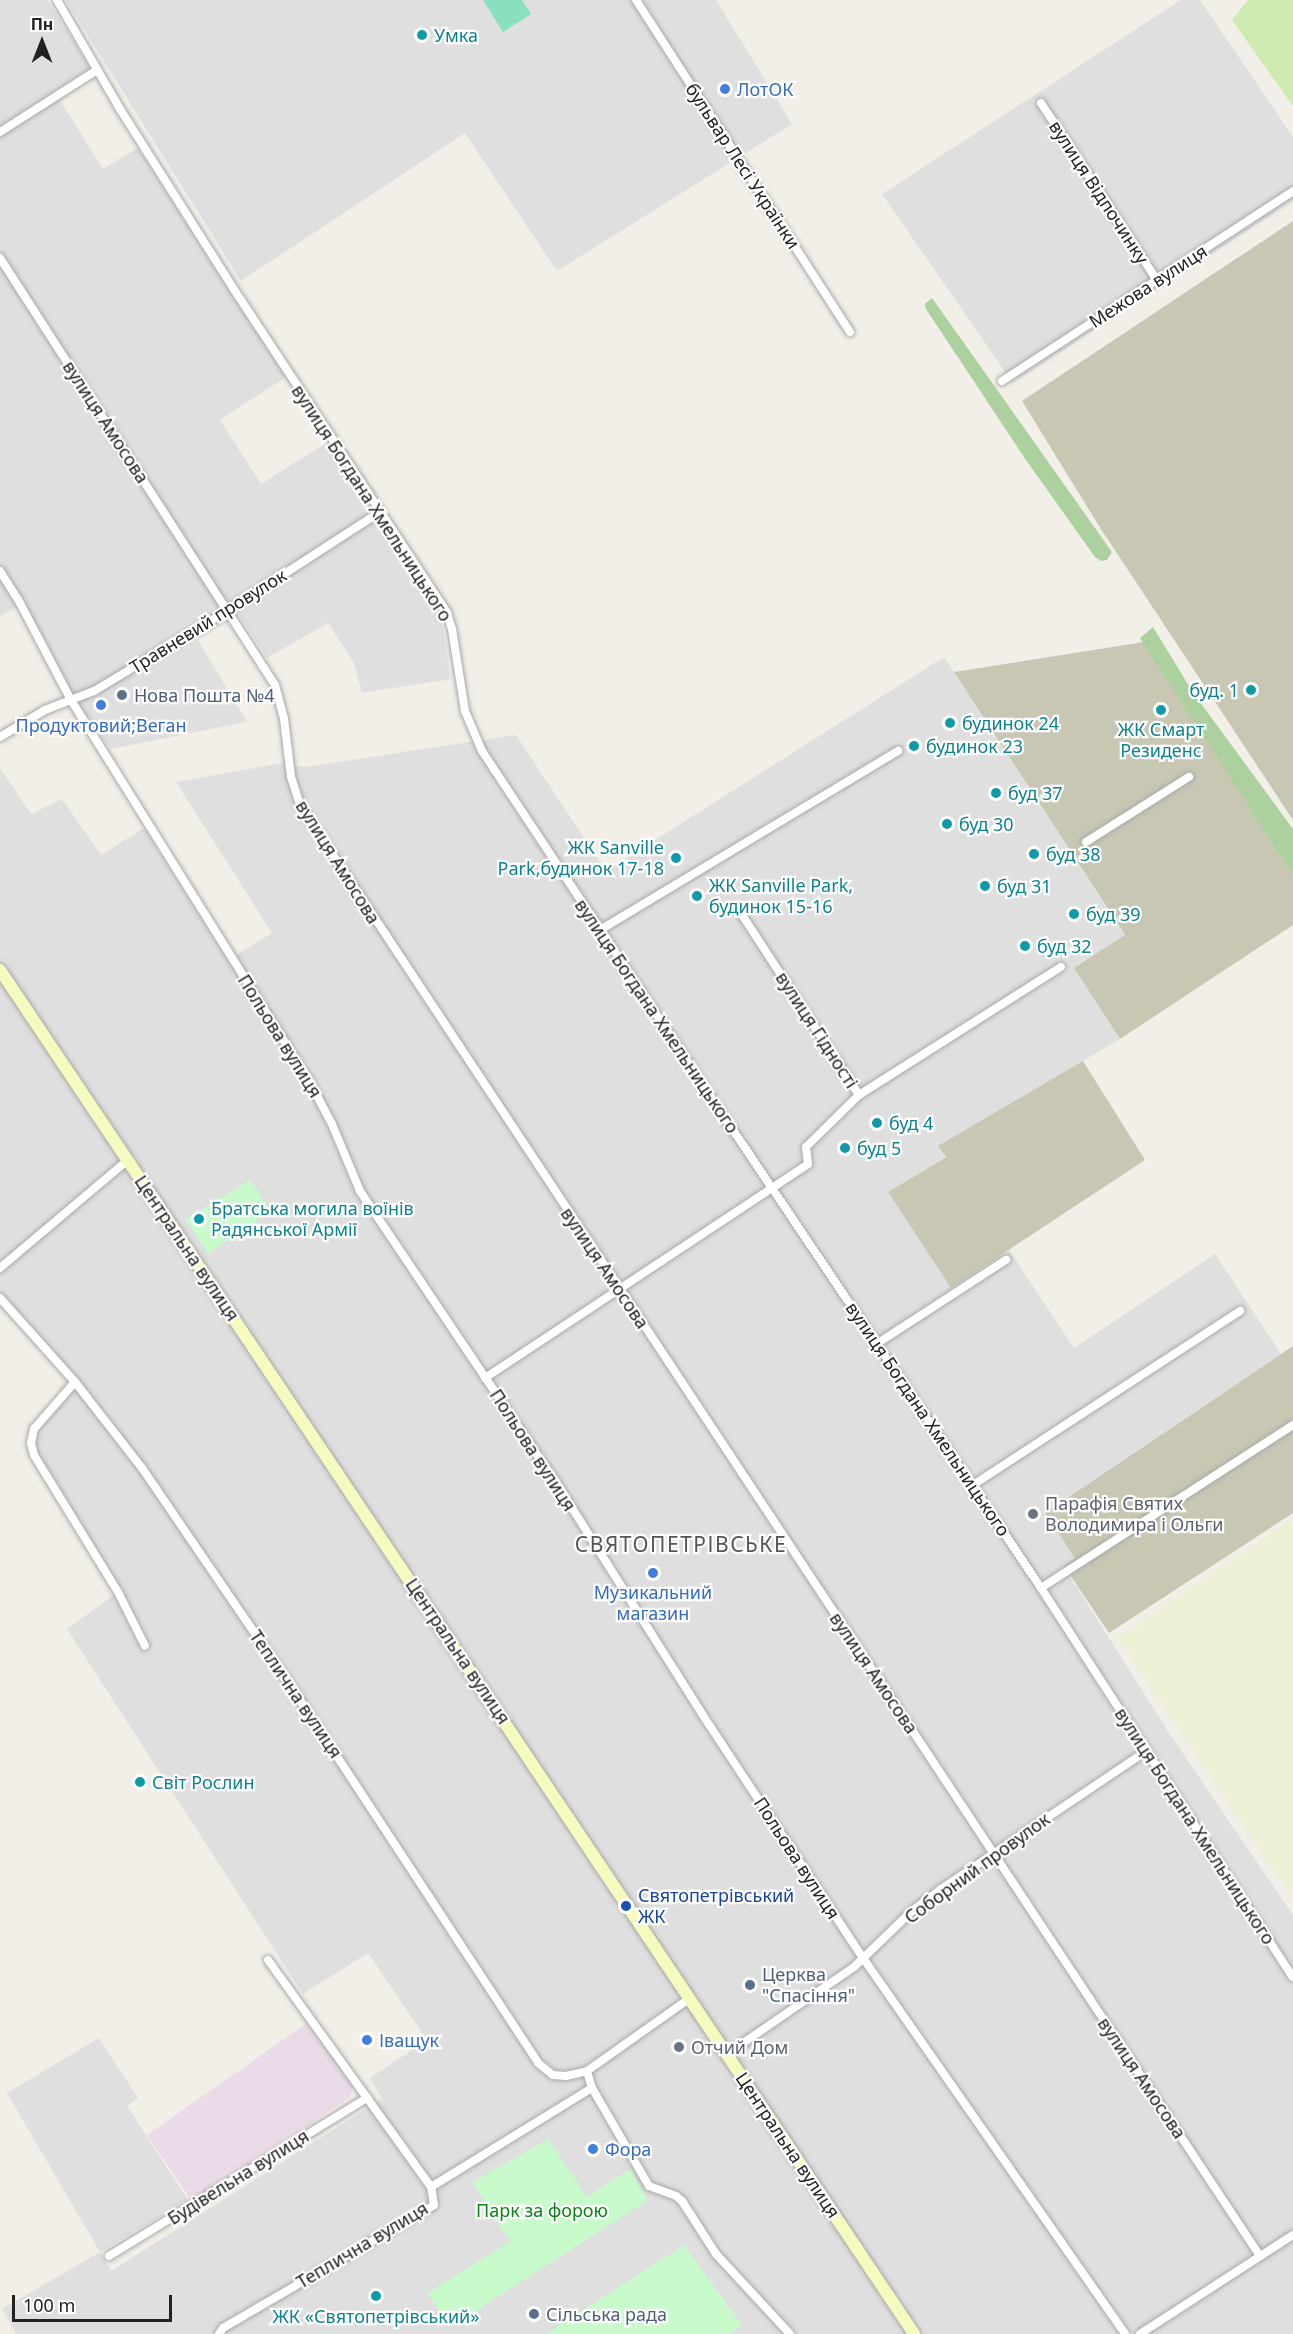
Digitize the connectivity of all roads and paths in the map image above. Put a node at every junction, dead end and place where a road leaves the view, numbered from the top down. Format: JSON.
{"nodes":[{"id":1,"x":57,"y":0,"type":"edge"},
{"id":2,"x":636,"y":0,"type":"edge"},
{"id":3,"x":97,"y":70,"type":"junction"},
{"id":4,"x":1041,"y":103,"type":"dead end"},
{"id":5,"x":0,"y":132,"type":"edge"},
{"id":6,"x":1293,"y":191,"type":"edge"},
{"id":7,"x":0,"y":258,"type":"edge"},
{"id":8,"x":1157,"y":280,"type":"junction"},
{"id":9,"x":850,"y":332,"type":"dead end"},
{"id":10,"x":1002,"y":381,"type":"dead end"},
{"id":11,"x":380,"y":512,"type":"junction"},
{"id":12,"x":0,"y":571,"type":"edge"},
{"id":13,"x":227,"y":611,"type":"junction"},
{"id":14,"x":71,"y":700,"type":"junction"},
{"id":15,"x":0,"y":737,"type":"edge"},
{"id":16,"x":898,"y":751,"type":"dead end"},
{"id":17,"x":1189,"y":777,"type":"dead end"},
{"id":18,"x":1086,"y":842,"type":"dead end"},
{"id":19,"x":740,"y":912,"type":"dead end"},
{"id":20,"x":600,"y":930,"type":"junction"},
{"id":21,"x":1061,"y":967,"type":"dead end"},
{"id":22,"x":0,"y":970,"type":"edge"},
{"id":23,"x":859,"y":1095,"type":"junction"},
{"id":24,"x":128,"y":1160,"type":"junction"},
{"id":25,"x":771,"y":1187,"type":"junction"},
{"id":26,"x":1006,"y":1260,"type":"dead end"},
{"id":27,"x":0,"y":1268,"type":"edge"},
{"id":28,"x":619,"y":1289,"type":"junction"},
{"id":29,"x":0,"y":1298,"type":"edge"},
{"id":30,"x":1240,"y":1311,"type":"dead end"},
{"id":31,"x":878,"y":1343,"type":"junction"},
{"id":32,"x":485,"y":1378,"type":"junction"},
{"id":33,"x":75,"y":1382,"type":"junction"},
{"id":34,"x":1293,"y":1425,"type":"edge"},
{"id":35,"x":973,"y":1485,"type":"junction"},
{"id":36,"x":1041,"y":1588,"type":"junction"},
{"id":37,"x":145,"y":1646,"type":"dead end"},
{"id":38,"x":1146,"y":1751,"type":"junction"},
{"id":39,"x":993,"y":1853,"type":"junction"},
{"id":40,"x":863,"y":1958,"type":"junction"},
{"id":41,"x":268,"y":1960,"type":"dead end"},
{"id":42,"x":1293,"y":1977,"type":"edge"},
{"id":43,"x":690,"y":1998,"type":"junction"},
{"id":44,"x":727,"y":2054,"type":"junction"},
{"id":45,"x":587,"y":2071,"type":"junction"},
{"id":46,"x":592,"y":2088,"type":"junction"},
{"id":47,"x":367,"y":2098,"type":"junction"},
{"id":48,"x":431,"y":2187,"type":"junction"},
{"id":49,"x":1293,"y":2235,"type":"edge"},
{"id":50,"x":110,"y":2256,"type":"dead end"},
{"id":51,"x":1260,"y":2256,"type":"junction"},
{"id":52,"x":219,"y":2334,"type":"edge"},
{"id":53,"x":790,"y":2334,"type":"edge"},
{"id":54,"x":914,"y":2334,"type":"edge"},
{"id":55,"x":1125,"y":2334,"type":"edge"},
{"id":56,"x":1140,"y":2334,"type":"edge"}],
"edges":[{"from":1,"to":3,"type":"street","name":"вулиця Богдана Хмельницького"},
{"from":2,"to":9,"type":"street","name":"бульвар Лесі Українки"},
{"from":3,"to":5,"type":"street"},
{"from":3,"to":11,"type":"street","name":"вулиця Богдана Хмельницького"},
{"from":4,"to":8,"type":"street","name":"вулиця Відпочинку"},
{"from":6,"to":8,"type":"street","name":"Межова вулиця"},
{"from":7,"to":13,"type":"street","name":"вулиця Амосова"},
{"from":8,"to":10,"type":"street","name":"Межова вулиця"},
{"from":11,"to":13,"type":"street","name":"Травневий провулок"},
{"from":11,"to":20,"type":"street","name":"вулиця Богдана Хмельницького"},
{"from":12,"to":14,"type":"street","name":"Польова вулиця"},
{"from":13,"to":14,"type":"street","name":"Травневий провулок"},
{"from":13,"to":28,"type":"street","name":"вулиця Амосова"},
{"from":14,"to":15,"type":"street","name":"Травневий провулок"},
{"from":14,"to":32,"type":"street","name":"Польова вулиця"},
{"from":16,"to":20,"type":"street"},
{"from":17,"to":18,"type":"street"},
{"from":19,"to":23,"type":"street","name":"вулиця Гідності"},
{"from":20,"to":25,"type":"street","name":"вулиця Богдана Хмельницького"},
{"from":21,"to":23,"type":"street"},
{"from":22,"to":24,"type":"main road","name":"Центральна вулиця"},
{"from":23,"to":25,"type":"street","name":"вулиця Гідності"},
{"from":24,"to":27,"type":"street"},
{"from":24,"to":43,"type":"main road","name":"Центральна вулиця"},
{"from":25,"to":28,"type":"street"},
{"from":25,"to":31,"type":"street","name":"вулиця Богдана Хмельницького"},
{"from":26,"to":31,"type":"street"},
{"from":28,"to":32,"type":"street"},
{"from":28,"to":39,"type":"street","name":"вулиця Амосова"},
{"from":29,"to":33,"type":"street","name":"Теплична вулиця"},
{"from":30,"to":35,"type":"street"},
{"from":31,"to":35,"type":"street","name":"вулиця Богдана Хмельницького"},
{"from":32,"to":40,"type":"street","name":"Польова вулиця"},
{"from":33,"to":37,"type":"street"},
{"from":33,"to":45,"type":"street","name":"Теплична вулиця"},
{"from":34,"to":36,"type":"street"},
{"from":35,"to":36,"type":"street","name":"вулиця Богдана Хмельницького"},
{"from":36,"to":38,"type":"street","name":"вулиця Богдана Хмельницького"},
{"from":38,"to":39,"type":"street","name":"Соборний провулок"},
{"from":38,"to":42,"type":"street","name":"вулиця Богдана Хмельницького"},
{"from":39,"to":40,"type":"street","name":"Соборний провулок"},
{"from":39,"to":51,"type":"street","name":"вулиця Амосова"},
{"from":40,"to":44,"type":"street","name":"Соборний провулок"},
{"from":40,"to":55,"type":"street","name":"Польова вулиця"},
{"from":41,"to":47,"type":"street","name":"Теплична вулиця"},
{"from":43,"to":44,"type":"main road","name":"Центральна вулиця"},
{"from":43,"to":45,"type":"street","name":"Теплична вулиця"},
{"from":44,"to":54,"type":"main road","name":"Центральна вулиця"},
{"from":45,"to":46,"type":"street"},
{"from":46,"to":48,"type":"street","name":"Теплична вулиця"},
{"from":46,"to":53,"type":"street"},
{"from":47,"to":48,"type":"street","name":"Теплична вулиця"},
{"from":47,"to":50,"type":"street","name":"Будівельна вулиця"},
{"from":48,"to":52,"type":"street","name":"Теплична вулиця"},
{"from":49,"to":51,"type":"street"},
{"from":51,"to":56,"type":"street"}]}
